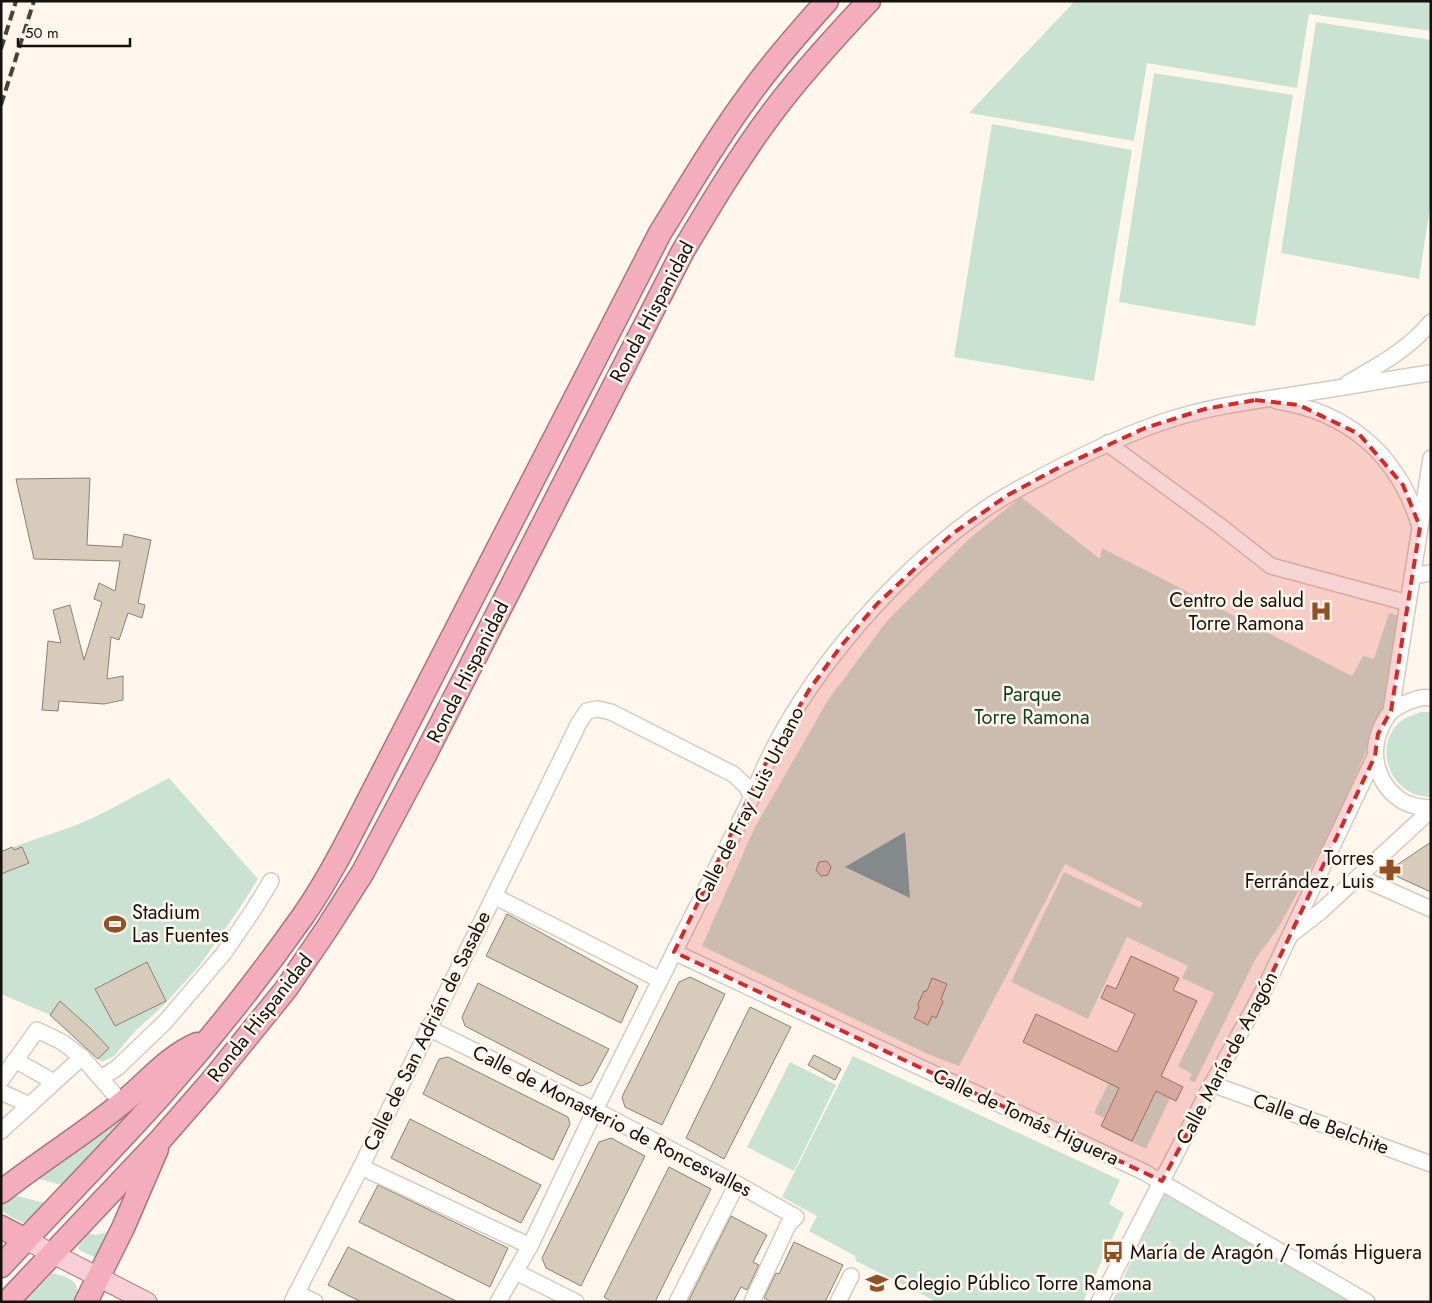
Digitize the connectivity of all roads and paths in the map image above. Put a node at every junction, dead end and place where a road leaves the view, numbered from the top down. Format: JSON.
{"nodes":[{"id":1,"x":827,"y":1,"type":"edge"},
{"id":2,"x":869,"y":1,"type":"edge"},
{"id":3,"x":1431,"y":322,"type":"edge"},
{"id":4,"x":1431,"y":373,"type":"edge"},
{"id":5,"x":1338,"y":388,"type":"junction"},
{"id":6,"x":1255,"y":400,"type":"junction"},
{"id":7,"x":1107,"y":443,"type":"junction"},
{"id":8,"x":1431,"y":458,"type":"edge"},
{"id":9,"x":1420,"y":527,"type":"junction"},
{"id":10,"x":1431,"y":573,"type":"edge"},
{"id":11,"x":1412,"y":576,"type":"junction"},
{"id":12,"x":1408,"y":603,"type":"junction"},
{"id":13,"x":1431,"y":698,"type":"edge"},
{"id":14,"x":1391,"y":711,"type":"junction"},
{"id":15,"x":1375,"y":756,"type":"junction"},
{"id":16,"x":763,"y":768,"type":"junction"},
{"id":17,"x":733,"y":774,"type":"junction"},
{"id":18,"x":752,"y":797,"type":"junction"},
{"id":19,"x":1431,"y":809,"type":"edge"},
{"id":20,"x":1359,"y":876,"type":"junction"},
{"id":21,"x":270,"y":881,"type":"dead end"},
{"id":22,"x":500,"y":899,"type":"junction"},
{"id":23,"x":1431,"y":909,"type":"edge"},
{"id":24,"x":1290,"y":935,"type":"junction"},
{"id":25,"x":674,"y":952,"type":"junction"},
{"id":26,"x":654,"y":977,"type":"junction"},
{"id":27,"x":428,"y":1028,"type":"junction"},
{"id":28,"x":209,"y":1039,"type":"junction"},
{"id":29,"x":82,"y":1057,"type":"junction"},
{"id":30,"x":16,"y":1060,"type":"junction"},
{"id":31,"x":101,"y":1078,"type":"junction"},
{"id":32,"x":1,"y":1080,"type":"edge"},
{"id":33,"x":54,"y":1082,"type":"junction"},
{"id":34,"x":1212,"y":1084,"type":"junction"},
{"id":35,"x":1,"y":1092,"type":"edge"},
{"id":36,"x":122,"y":1103,"type":"junction"},
{"id":37,"x":30,"y":1105,"type":"junction"},
{"id":38,"x":595,"y":1110,"type":"junction"},
{"id":39,"x":5,"y":1123,"type":"edge"},
{"id":40,"x":161,"y":1139,"type":"junction"},
{"id":41,"x":1431,"y":1164,"type":"edge"},
{"id":42,"x":361,"y":1166,"type":"junction"},
{"id":43,"x":1162,"y":1181,"type":"junction"},
{"id":44,"x":737,"y":1184,"type":"junction"},
{"id":45,"x":1,"y":1192,"type":"edge"},
{"id":46,"x":1,"y":1227,"type":"edge"},
{"id":47,"x":26,"y":1240,"type":"junction"},
{"id":48,"x":523,"y":1243,"type":"junction"},
{"id":49,"x":52,"y":1253,"type":"junction"},
{"id":50,"x":1,"y":1266,"type":"edge"},
{"id":51,"x":516,"y":1272,"type":"junction"},
{"id":52,"x":851,"y":1276,"type":"dead end"},
{"id":53,"x":98,"y":1277,"type":"junction"},
{"id":54,"x":294,"y":1297,"type":"edge"},
{"id":55,"x":7,"y":1302,"type":"edge"},
{"id":56,"x":86,"y":1302,"type":"edge"},
{"id":57,"x":147,"y":1302,"type":"edge"},
{"id":58,"x":314,"y":1302,"type":"edge"},
{"id":59,"x":498,"y":1302,"type":"edge"},
{"id":60,"x":576,"y":1302,"type":"edge"},
{"id":61,"x":677,"y":1302,"type":"edge"},
{"id":62,"x":752,"y":1302,"type":"edge"},
{"id":63,"x":838,"y":1302,"type":"edge"},
{"id":64,"x":1099,"y":1302,"type":"edge"},
{"id":65,"x":1367,"y":1302,"type":"edge"}],
"edges":[{"from":1,"to":28,"type":"highway","name":"Ronda Hispanidad"},
{"from":2,"to":40,"type":"highway","name":"Ronda Hispanidad"},
{"from":3,"to":5,"type":"street"},
{"from":4,"to":5,"type":"street","name":"Calle de Fray Luis Urbano"},
{"from":5,"to":6,"type":"street","name":"Calle de Fray Luis Urbano"},
{"from":6,"to":7,"type":"street","name":"Calle de Fray Luis Urbano"},
{"from":6,"to":9,"type":"street","name":"Calle de Fray Luis Urbano"},
{"from":7,"to":12,"type":"street"},
{"from":7,"to":16,"type":"street","name":"Calle de Fray Luis Urbano"},
{"from":8,"to":9,"type":"street"},
{"from":9,"to":11,"type":"street"},
{"from":10,"to":11,"type":"street"},
{"from":11,"to":12,"type":"street"},
{"from":12,"to":14,"type":"street"},
{"from":13,"to":14,"type":"street"},
{"from":14,"to":15,"type":"street"},
{"from":15,"to":19,"type":"street"},
{"from":15,"to":24,"type":"street","name":"Calle María de Aragón"},
{"from":16,"to":17,"type":"street"},
{"from":16,"to":18,"type":"street","name":"Calle de Fray Luis Urbano"},
{"from":17,"to":18,"type":"street","name":"Calle de San Adrián de Sasabe"},
{"from":17,"to":22,"type":"street","name":"Calle de San Adrián de Sasabe"},
{"from":18,"to":25,"type":"street","name":"Calle de Fray Luis Urbano"},
{"from":19,"to":20,"type":"street","name":"Calle María de Aragón"},
{"from":20,"to":23,"type":"street"},
{"from":20,"to":24,"type":"street","name":"Calle María de Aragón"},
{"from":21,"to":31,"type":"street"},
{"from":22,"to":26,"type":"street"},
{"from":22,"to":27,"type":"street","name":"Calle de San Adrián de Sasabe"},
{"from":24,"to":34,"type":"street","name":"Calle María de Aragón"},
{"from":25,"to":26,"type":"street","name":"Calle de Fray Luis Urbano"},
{"from":25,"to":43,"type":"street","name":"Calle de Tomás Higuera"},
{"from":26,"to":38,"type":"street","name":"Calle de Fray Luis Urbano"},
{"from":27,"to":38,"type":"street","name":"Calle de Monasterio de Roncesvalles"},
{"from":27,"to":42,"type":"street","name":"Calle de San Adrián de Sasabe"},
{"from":28,"to":36,"type":"highway"},
{"from":28,"to":47,"type":"highway","name":"Ronda Hispanidad"},
{"from":29,"to":30,"type":"street"},
{"from":29,"to":31,"type":"street"},
{"from":29,"to":33,"type":"street"},
{"from":30,"to":32,"type":"street"},
{"from":30,"to":33,"type":"street"},
{"from":31,"to":36,"type":"street"},
{"from":33,"to":37,"type":"street"},
{"from":34,"to":41,"type":"street","name":"Calle de Belchite"},
{"from":34,"to":43,"type":"street","name":"Calle María de Aragón"},
{"from":35,"to":37,"type":"street"},
{"from":36,"to":45,"type":"highway"},
{"from":37,"to":39,"type":"street"},
{"from":38,"to":44,"type":"street","name":"Calle de Monasterio de Roncesvalles"},
{"from":38,"to":48,"type":"street","name":"Calle de Fray Luis Urbano"},
{"from":40,"to":49,"type":"highway","name":"Ronda Hispanidad"},
{"from":40,"to":53,"type":"highway"},
{"from":42,"to":48,"type":"street","name":"Calle de San Adrián de Sasabe"},
{"from":42,"to":54,"type":"street","name":"Calle de San Adrián de Sasabe"},
{"from":43,"to":64,"type":"street","name":"Calle María de Aragón"},
{"from":43,"to":65,"type":"street","name":"Calle de Tomás Higuera"},
{"from":44,"to":61,"type":"street"},
{"from":44,"to":62,"type":"street","name":"Calle de Monasterio de Roncesvalles"},
{"from":46,"to":47,"type":"highway"},
{"from":47,"to":49,"type":"main road"},
{"from":47,"to":50,"type":"highway","name":"Ronda Hispanidad"},
{"from":48,"to":51,"type":"street","name":"Calle de Fray Luis Urbano"},
{"from":49,"to":53,"type":"main road"},
{"from":49,"to":55,"type":"highway","name":"Ronda Hispanidad"},
{"from":51,"to":59,"type":"street","name":"Calle de Fray Luis Urbano"},
{"from":51,"to":60,"type":"street"},
{"from":52,"to":63,"type":"street"},
{"from":53,"to":56,"type":"highway"},
{"from":53,"to":57,"type":"main road"},
{"from":54,"to":58,"type":"street","name":"Calle de San Adrián de Sasabe"}]}
